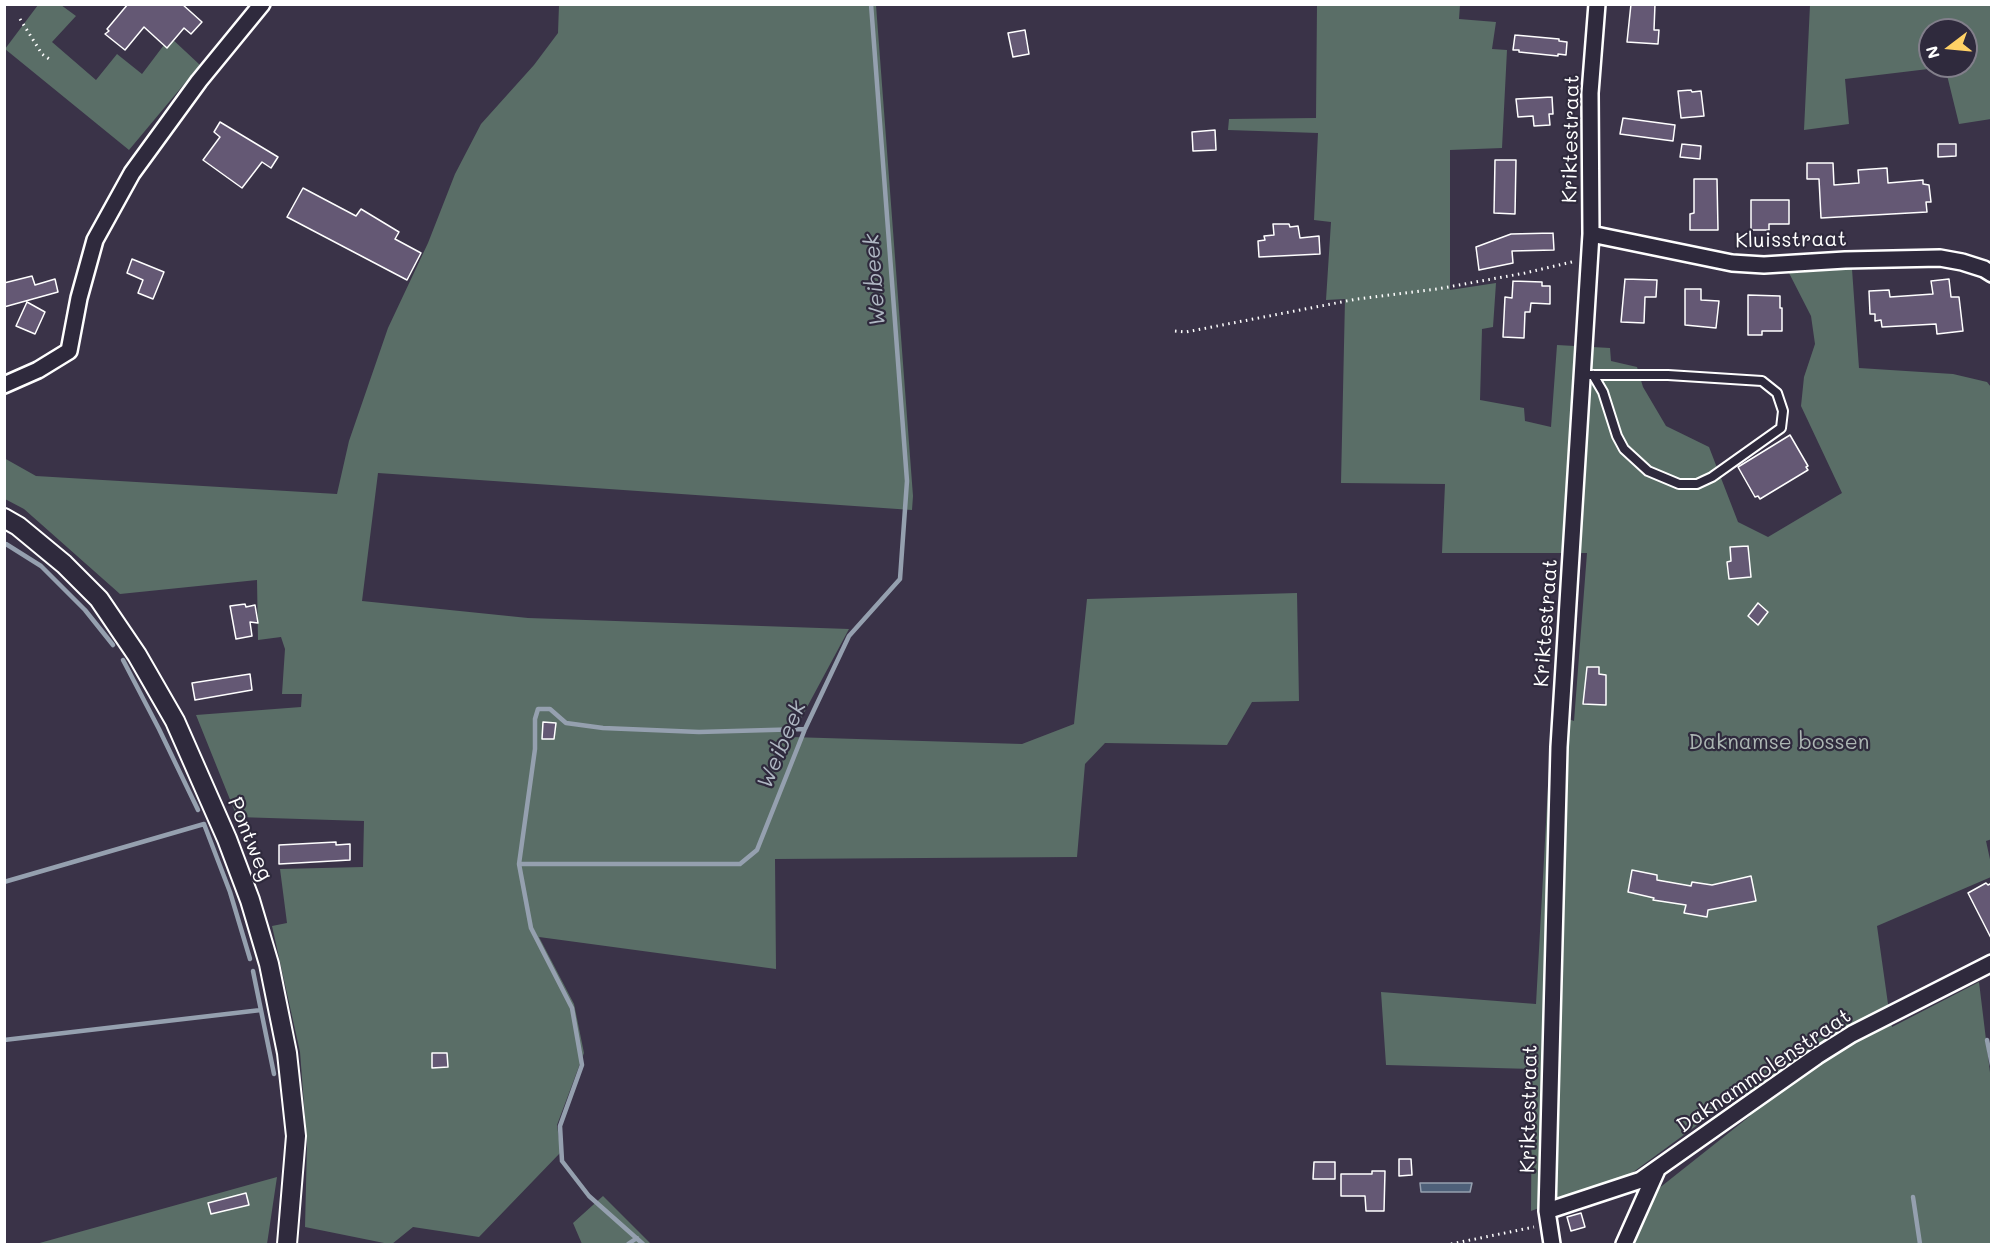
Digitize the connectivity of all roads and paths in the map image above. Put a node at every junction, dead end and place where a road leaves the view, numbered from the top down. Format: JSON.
{"nodes":[{"id":1,"x":262,"y":4,"type":"edge"},
{"id":2,"x":1596,"y":4,"type":"edge"},
{"id":3,"x":20,"y":19,"type":"dead end"},
{"id":4,"x":52,"y":61,"type":"dead end"},
{"id":5,"x":1591,"y":234,"type":"junction"},
{"id":6,"x":1589,"y":258,"type":"junction"},
{"id":7,"x":1992,"y":274,"type":"edge"},
{"id":8,"x":1175,"y":331,"type":"dead end"},
{"id":9,"x":1588,"y":375,"type":"junction"},
{"id":10,"x":4,"y":385,"type":"edge"},
{"id":11,"x":4,"y":518,"type":"edge"},
{"id":12,"x":1992,"y":963,"type":"edge"},
{"id":13,"x":1658,"y":1168,"type":"junction"},
{"id":14,"x":1547,"y":1211,"type":"junction"},
{"id":15,"x":287,"y":1245,"type":"edge"},
{"id":16,"x":1451,"y":1245,"type":"edge"},
{"id":17,"x":1552,"y":1245,"type":"edge"},
{"id":18,"x":1624,"y":1245,"type":"edge"}],
"edges":[{"from":1,"to":10,"type":"street"},
{"from":2,"to":5,"type":"street","name":"Kriktestraat"},
{"from":3,"to":4,"type":"path"},
{"from":5,"to":6,"type":"street","name":"Kriktestraat"},
{"from":5,"to":7,"type":"street","name":"Kluisstraat"},
{"from":6,"to":8,"type":"path"},
{"from":6,"to":9,"type":"street","name":"Kriktestraat"},
{"from":9,"to":9,"type":"lane"},
{"from":9,"to":14,"type":"street","name":"Kriktestraat"},
{"from":11,"to":15,"type":"street","name":"Pontweg"},
{"from":12,"to":13,"type":"street","name":"Daknammolenstraat"},
{"from":13,"to":14,"type":"street","name":"Daknammolenstraat"},
{"from":13,"to":18,"type":"street"},
{"from":14,"to":16,"type":"path"},
{"from":14,"to":17,"type":"street","name":"Kriktestraat"}]}
